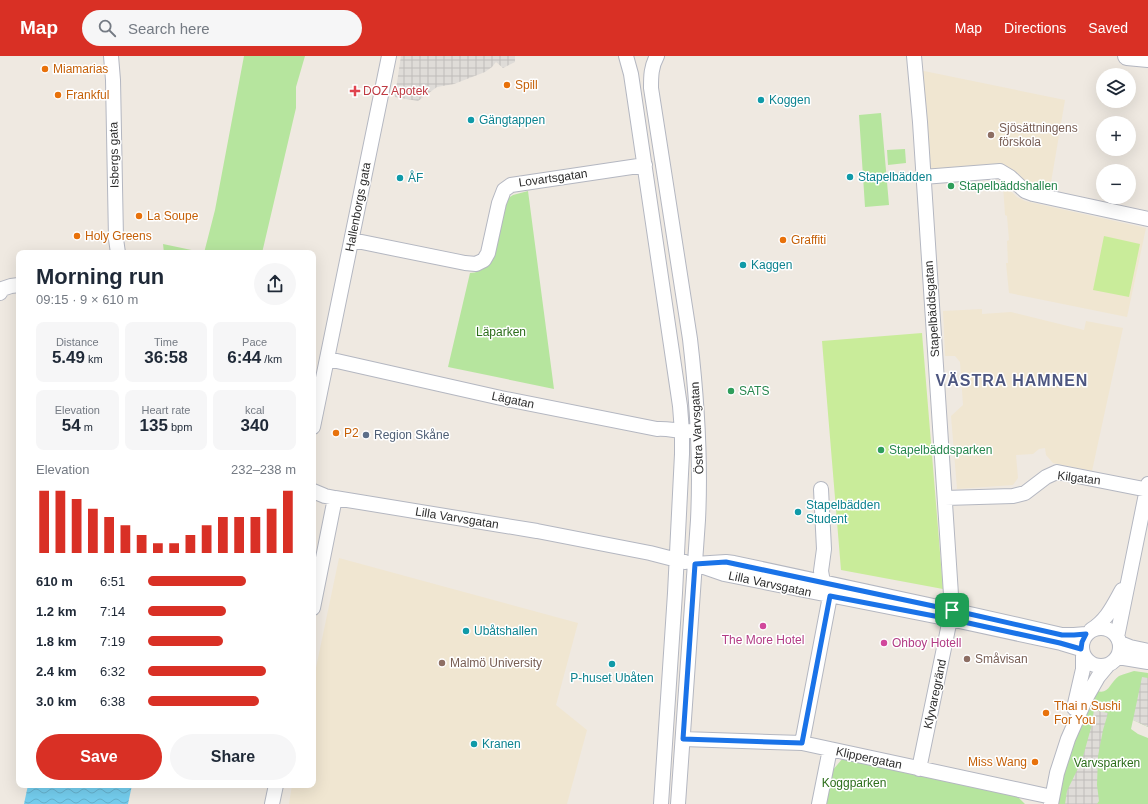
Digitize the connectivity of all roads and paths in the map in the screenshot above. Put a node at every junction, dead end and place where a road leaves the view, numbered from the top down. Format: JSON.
{"nodes":[{"id":1,"x":111,"y":56,"type":"edge"},
{"id":2,"x":389,"y":56,"type":"edge"},
{"id":3,"x":626,"y":56,"type":"edge"},
{"id":4,"x":657,"y":56,"type":"edge"},
{"id":5,"x":914,"y":56,"type":"edge"},
{"id":6,"x":1127,"y":56,"type":"edge"},
{"id":7,"x":1148,"y":58,"type":"edge"},
{"id":8,"x":645,"y":165,"type":"junction"},
{"id":9,"x":923,"y":177,"type":"junction"},
{"id":10,"x":1148,"y":219,"type":"edge"},
{"id":11,"x":352,"y":240,"type":"junction"},
{"id":12,"x":118,"y":250,"type":"edge"},
{"id":13,"x":16,"y":286,"type":"edge"},
{"id":14,"x":0,"y":293,"type":"edge"},
{"id":15,"x":328,"y":359,"type":"junction"},
{"id":16,"x":317,"y":390,"type":"edge"},
{"id":17,"x":699,"y":430,"type":"junction"},
{"id":18,"x":682,"y":432,"type":"junction"},
{"id":19,"x":1148,"y":488,"type":"edge"},
{"id":20,"x":821,"y":490,"type":"dead end"},
{"id":21,"x":316,"y":492,"type":"edge"},
{"id":22,"x":335,"y":498,"type":"junction"},
{"id":23,"x":945,"y":498,"type":"junction"},
{"id":24,"x":676,"y":560,"type":"junction"},
{"id":25,"x":695,"y":564,"type":"junction"},
{"id":26,"x":1130,"y":574,"type":"junction"},
{"id":27,"x":822,"y":582,"type":"junction"},
{"id":28,"x":316,"y":593,"type":"edge"},
{"id":29,"x":830,"y":596,"type":"junction"},
{"id":30,"x":951,"y":614,"type":"junction"},
{"id":31,"x":1089,"y":632,"type":"junction"},
{"id":32,"x":1118,"y":640,"type":"junction"},
{"id":33,"x":1148,"y":651,"type":"edge"},
{"id":34,"x":1082,"y":653,"type":"junction"},
{"id":35,"x":1113,"y":661,"type":"junction"},
{"id":36,"x":1148,"y":662,"type":"edge"},
{"id":37,"x":683,"y":739,"type":"junction"},
{"id":38,"x":1068,"y":739,"type":"junction"},
{"id":39,"x":802,"y":743,"type":"junction"},
{"id":40,"x":830,"y":749,"type":"junction"},
{"id":41,"x":919,"y":769,"type":"junction"},
{"id":42,"x":275,"y":788,"type":"edge"},
{"id":43,"x":1051,"y":801,"type":"edge"},
{"id":44,"x":272,"y":804,"type":"edge"},
{"id":45,"x":661,"y":804,"type":"edge"},
{"id":46,"x":678,"y":804,"type":"edge"},
{"id":47,"x":819,"y":804,"type":"edge"}],
"edges":[{"from":1,"to":12,"type":"street","name":"Isbergs gata"},
{"from":2,"to":11,"type":"street","name":"Hallenborgs gata"},
{"from":3,"to":8,"type":"street","name":"Östra Varvsgatan"},
{"from":4,"to":17,"type":"street","name":"Östra Varvsgatan"},
{"from":5,"to":9,"type":"street","name":"Stapelbäddsgatan"},
{"from":6,"to":7,"type":"street"},
{"from":8,"to":11,"type":"street","name":"Lovartsgatan"},
{"from":8,"to":18,"type":"street","name":"Östra Varvsgatan"},
{"from":9,"to":10,"type":"street"},
{"from":9,"to":23,"type":"street","name":"Stapelbäddsgatan"},
{"from":11,"to":15,"type":"street","name":"Hallenborgs gata"},
{"from":13,"to":14,"type":"street"},
{"from":15,"to":16,"type":"street","name":"Hallenborgs gata"},
{"from":15,"to":18,"type":"street","name":"Lägatan"},
{"from":17,"to":18,"type":"street","name":"Lägatan"},
{"from":17,"to":25,"type":"street","name":"Östra Varvsgatan"},
{"from":18,"to":24,"type":"street","name":"Östra Varvsgatan"},
{"from":19,"to":23,"type":"street","name":"Kilgatan"},
{"from":19,"to":26,"type":"street"},
{"from":20,"to":27,"type":"street"},
{"from":21,"to":22,"type":"street","name":"Lilla Varvsgatan"},
{"from":22,"to":24,"type":"street","name":"Lilla Varvsgatan"},
{"from":22,"to":28,"type":"street"},
{"from":23,"to":30,"type":"street","name":"Stapelbäddsgatan"},
{"from":24,"to":25,"type":"street","name":"Lilla Varvsgatan"},
{"from":24,"to":45,"type":"street","name":"Östra Varvsgatan"},
{"from":25,"to":27,"type":"street","name":"Lilla Varvsgatan"},
{"from":25,"to":29,"type":"street","name":"Lilla Varvsgatan"},
{"from":25,"to":37,"type":"street","name":"Östra Varvsgatan"},
{"from":26,"to":31,"type":"street"},
{"from":26,"to":32,"type":"street"},
{"from":27,"to":29,"type":"street"},
{"from":27,"to":30,"type":"street","name":"Lilla Varvsgatan"},
{"from":29,"to":30,"type":"street","name":"Lilla Varvsgatan"},
{"from":29,"to":39,"type":"street"},
{"from":30,"to":31,"type":"street","name":"Lilla Varvsgatan"},
{"from":30,"to":34,"type":"street","name":"Lilla Varvsgatan"},
{"from":30,"to":41,"type":"street","name":"Klyvaregränd"},
{"from":31,"to":32,"type":"street"},
{"from":31,"to":34,"type":"street"},
{"from":32,"to":33,"type":"street"},
{"from":32,"to":35,"type":"street"},
{"from":34,"to":35,"type":"street"},
{"from":34,"to":38,"type":"street"},
{"from":35,"to":36,"type":"street"},
{"from":35,"to":38,"type":"street"},
{"from":37,"to":39,"type":"street","name":"Klippergatan"},
{"from":37,"to":46,"type":"street","name":"Östra Varvsgatan"},
{"from":38,"to":43,"type":"street"},
{"from":39,"to":40,"type":"street","name":"Klippergatan"},
{"from":40,"to":41,"type":"street","name":"Klippergatan"},
{"from":40,"to":47,"type":"street"},
{"from":41,"to":43,"type":"street","name":"Klippergatan"},
{"from":42,"to":44,"type":"street"}]}
